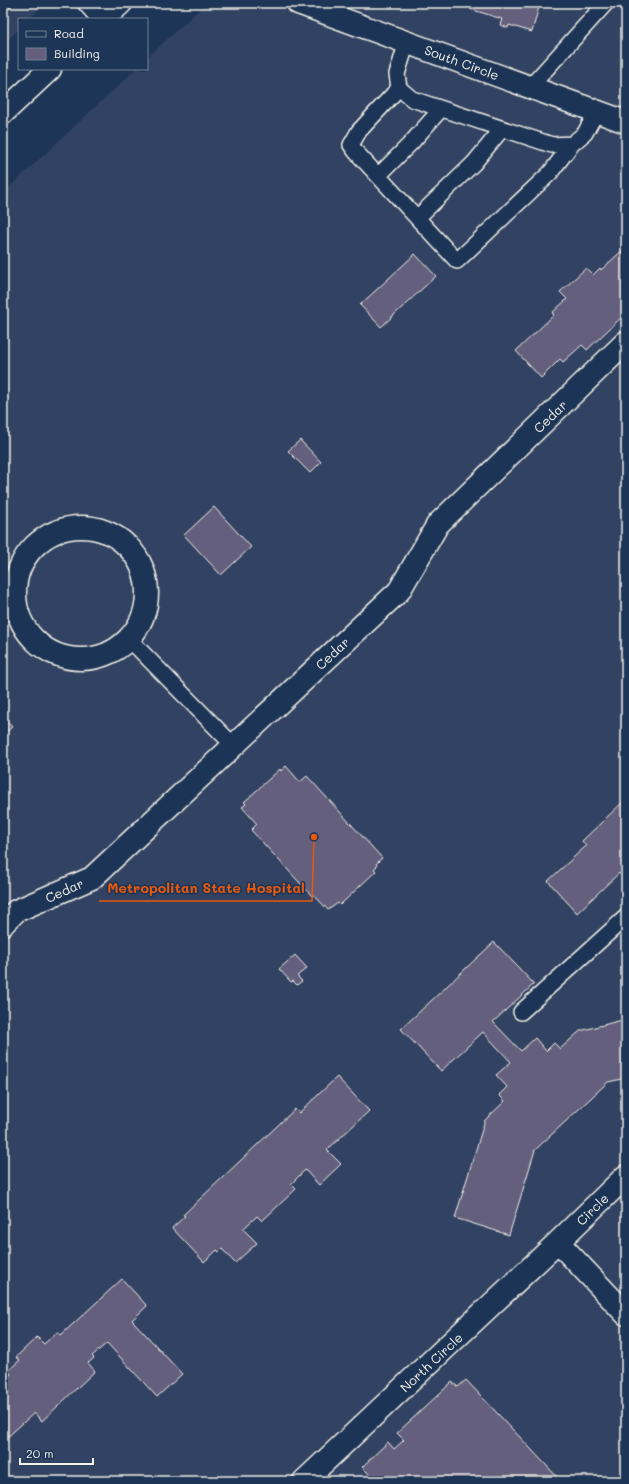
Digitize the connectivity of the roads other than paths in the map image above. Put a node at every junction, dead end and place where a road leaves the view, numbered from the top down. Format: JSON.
{"nodes":[{"id":1,"x":85,"y":3,"type":"edge"},
{"id":2,"x":121,"y":3,"type":"edge"},
{"id":3,"x":298,"y":3,"type":"edge"},
{"id":4,"x":606,"y":3,"type":"edge"},
{"id":5,"x":98,"y":18,"type":"edge"},
{"id":6,"x":105,"y":18,"type":"edge"},
{"id":7,"x":407,"y":42,"type":"junction"},
{"id":8,"x":49,"y":70,"type":"edge"},
{"id":9,"x":530,"y":87,"type":"junction"},
{"id":10,"x":399,"y":88,"type":"junction"},
{"id":11,"x":441,"y":109,"type":"junction"},
{"id":12,"x":597,"y":111,"type":"junction"},
{"id":13,"x":3,"y":113,"type":"edge"},
{"id":14,"x":626,"y":122,"type":"edge"},
{"id":15,"x":502,"y":129,"type":"junction"},
{"id":16,"x":572,"y":144,"type":"junction"},
{"id":17,"x":378,"y":176,"type":"junction"},
{"id":18,"x":417,"y":218,"type":"junction"},
{"id":19,"x":626,"y":342,"type":"edge"},
{"id":20,"x":9,"y":588,"type":"edge"},
{"id":21,"x":130,"y":639,"type":"junction"},
{"id":22,"x":233,"y":745,"type":"junction"},
{"id":23,"x":626,"y":916,"type":"edge"},
{"id":24,"x":3,"y":924,"type":"edge"},
{"id":25,"x":521,"y":1012,"type":"dead end"},
{"id":26,"x":626,"y":1176,"type":"edge"},
{"id":27,"x":558,"y":1242,"type":"junction"},
{"id":28,"x":626,"y":1314,"type":"edge"},
{"id":29,"x":304,"y":1481,"type":"edge"}],
"edges":[{"from":1,"to":5,"type":"lane"},
{"from":2,"to":6,"type":"street"},
{"from":3,"to":7,"type":"street","name":"South Circle"},
{"from":4,"to":9,"type":"lane"},
{"from":7,"to":9,"type":"street","name":"South Circle"},
{"from":7,"to":10,"type":"lane"},
{"from":8,"to":13,"type":"street"},
{"from":9,"to":12,"type":"street","name":"South Circle"},
{"from":10,"to":11,"type":"lane"},
{"from":10,"to":17,"type":"lane"},
{"from":11,"to":15,"type":"lane"},
{"from":11,"to":17,"type":"lane"},
{"from":12,"to":14,"type":"street","name":"South Circle"},
{"from":12,"to":16,"type":"lane"},
{"from":15,"to":16,"type":"lane"},
{"from":15,"to":18,"type":"lane"},
{"from":16,"to":18,"type":"lane"},
{"from":17,"to":18,"type":"lane"},
{"from":19,"to":22,"type":"street","name":"Cedar"},
{"from":20,"to":21,"type":"street"},
{"from":20,"to":21,"type":"street"},
{"from":21,"to":22,"type":"lane"},
{"from":22,"to":24,"type":"street","name":"Cedar"},
{"from":23,"to":25,"type":"lane"},
{"from":26,"to":27,"type":"street","name":"Circle"},
{"from":27,"to":28,"type":"street"},
{"from":27,"to":29,"type":"street","name":"North Circle"}]}
